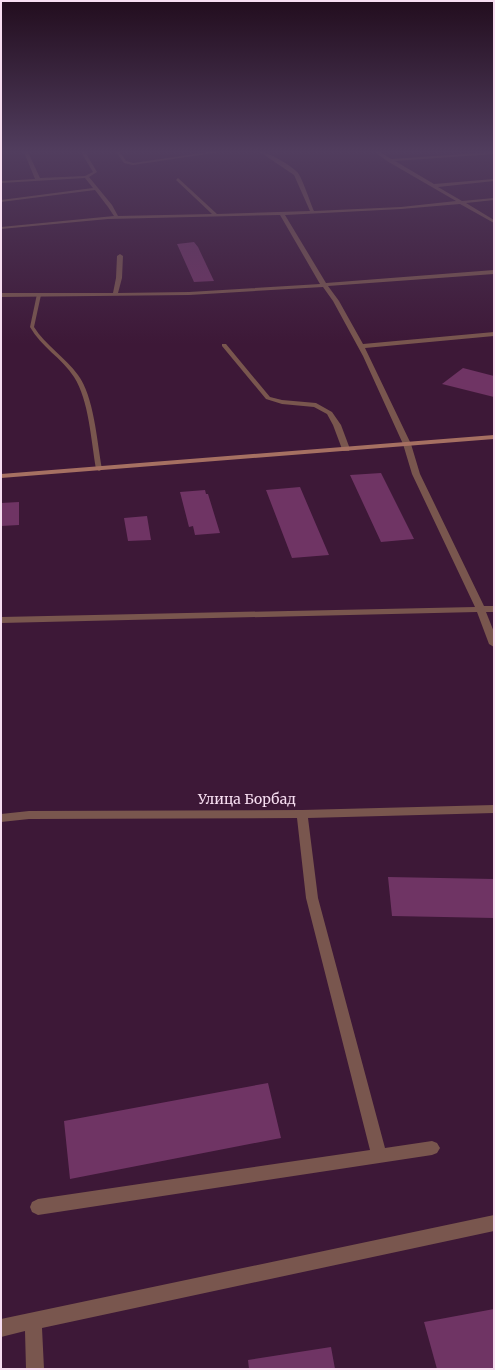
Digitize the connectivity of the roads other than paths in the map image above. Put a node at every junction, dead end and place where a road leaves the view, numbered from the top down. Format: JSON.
{"nodes":[{"id":1,"x":185,"y":216,"type":"edge"},
{"id":2,"x":283,"y":216,"type":"edge"},
{"id":3,"x":484,"y":216,"type":"edge"},
{"id":4,"x":117,"y":218,"type":"joint"},
{"id":5,"x":494,"y":222,"type":"edge"},
{"id":6,"x":1,"y":228,"type":"edge"},
{"id":7,"x":120,"y":256,"type":"dead end"},
{"id":8,"x":494,"y":272,"type":"edge"},
{"id":9,"x":324,"y":285,"type":"junction"},
{"id":10,"x":1,"y":295,"type":"edge"},
{"id":11,"x":39,"y":295,"type":"junction"},
{"id":12,"x":115,"y":295,"type":"junction"},
{"id":13,"x":494,"y":334,"type":"edge"},
{"id":14,"x":224,"y":345,"type":"dead end"},
{"id":15,"x":361,"y":346,"type":"junction"},
{"id":16,"x":494,"y":437,"type":"edge"},
{"id":17,"x":407,"y":444,"type":"junction"},
{"id":18,"x":346,"y":449,"type":"junction"},
{"id":19,"x":99,"y":469,"type":"junction"},
{"id":20,"x":1,"y":476,"type":"edge"},
{"id":21,"x":494,"y":609,"type":"edge"},
{"id":22,"x":481,"y":610,"type":"junction"},
{"id":23,"x":1,"y":620,"type":"edge"},
{"id":24,"x":494,"y":644,"type":"edge"},
{"id":25,"x":494,"y":809,"type":"edge"},
{"id":26,"x":302,"y":814,"type":"junction"},
{"id":27,"x":1,"y":818,"type":"edge"},
{"id":28,"x":432,"y":1148,"type":"dead end"},
{"id":29,"x":379,"y":1155,"type":"junction"},
{"id":30,"x":38,"y":1207,"type":"dead end"},
{"id":31,"x":494,"y":1223,"type":"edge"},
{"id":32,"x":33,"y":1321,"type":"junction"},
{"id":33,"x":1,"y":1328,"type":"edge"},
{"id":34,"x":35,"y":1369,"type":"edge"}],
"edges":[{"from":1,"to":4,"type":"street"},
{"from":2,"to":9,"type":"street"},
{"from":3,"to":5,"type":"street"},
{"from":4,"to":6,"type":"street"},
{"from":7,"to":12,"type":"street"},
{"from":8,"to":9,"type":"street"},
{"from":9,"to":12,"type":"street"},
{"from":9,"to":15,"type":"street"},
{"from":10,"to":11,"type":"street"},
{"from":11,"to":12,"type":"street"},
{"from":11,"to":19,"type":"lane"},
{"from":13,"to":15,"type":"street"},
{"from":14,"to":18,"type":"street"},
{"from":15,"to":17,"type":"street"},
{"from":16,"to":17,"type":"street"},
{"from":17,"to":18,"type":"street"},
{"from":17,"to":22,"type":"street"},
{"from":18,"to":19,"type":"street"},
{"from":19,"to":20,"type":"street"},
{"from":21,"to":22,"type":"street"},
{"from":22,"to":23,"type":"street"},
{"from":22,"to":24,"type":"street"},
{"from":25,"to":26,"type":"street","name":"Улица Борбад"},
{"from":26,"to":27,"type":"street","name":"Улица Борбад"},
{"from":26,"to":29,"type":"street"},
{"from":28,"to":29,"type":"street"},
{"from":29,"to":30,"type":"street"},
{"from":31,"to":32,"type":"street"},
{"from":32,"to":33,"type":"street"},
{"from":32,"to":34,"type":"street"}]}
